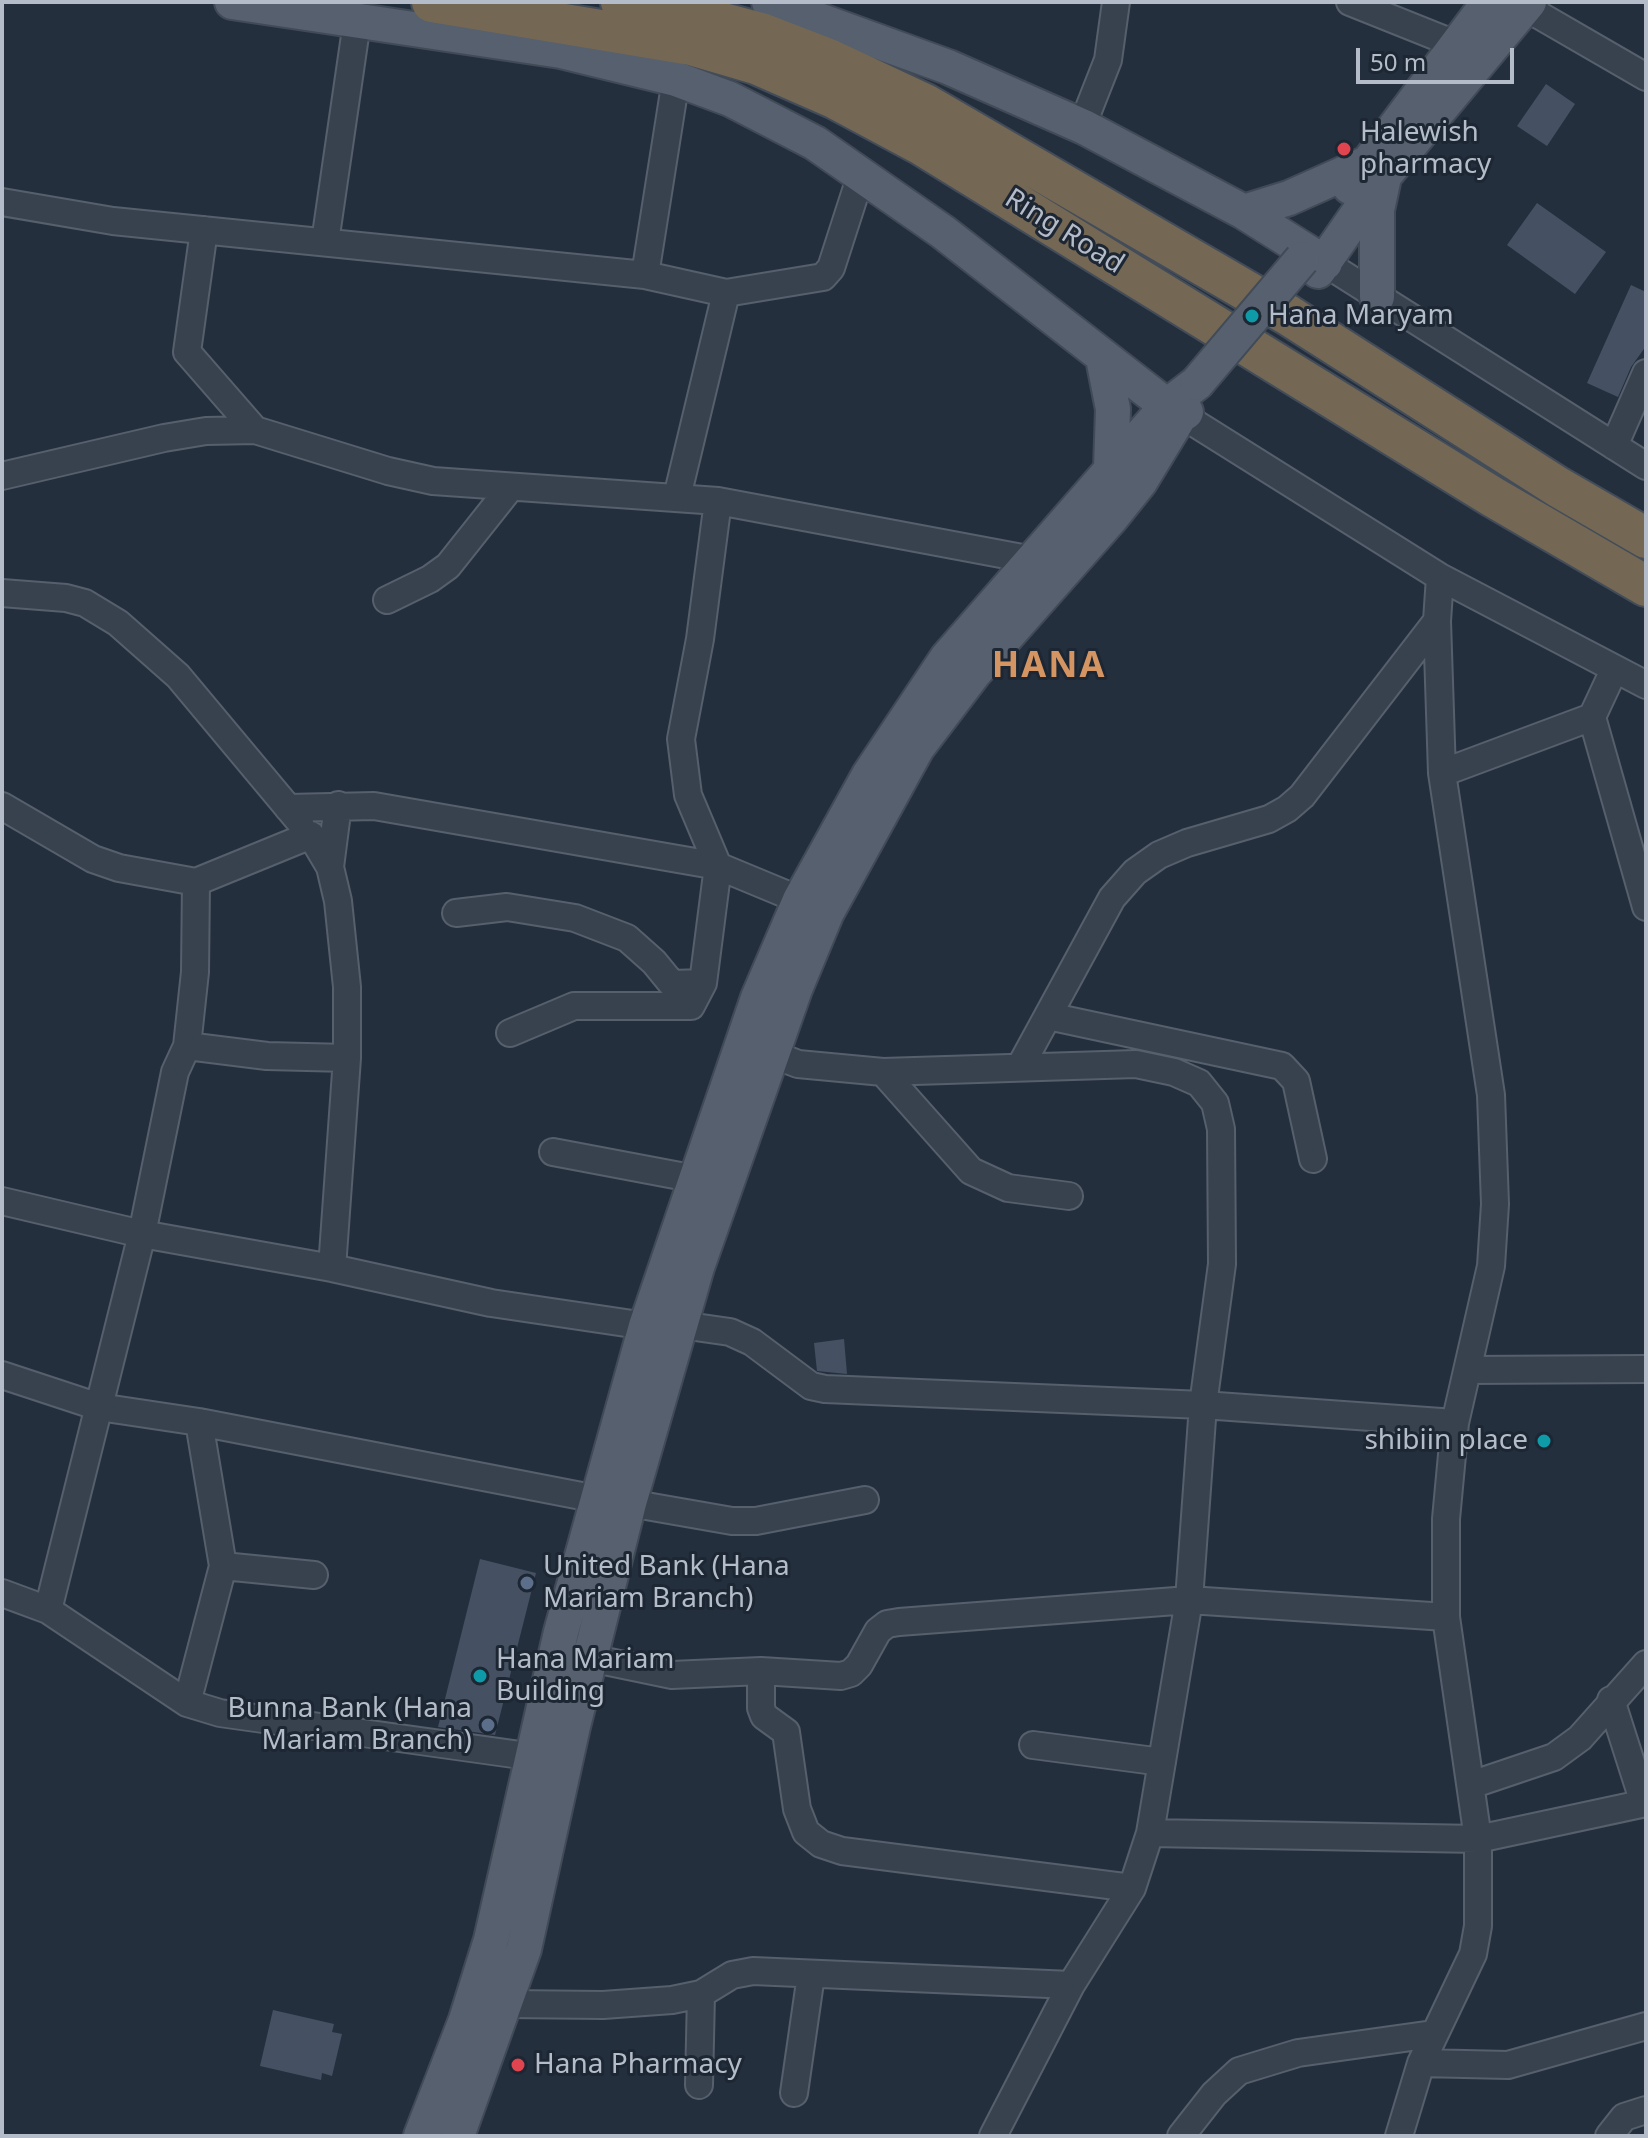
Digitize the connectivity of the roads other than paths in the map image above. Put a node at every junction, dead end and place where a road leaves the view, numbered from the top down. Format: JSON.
{"nodes":[{"id":1,"x":232,"y":2,"type":"edge"},
{"id":2,"x":432,"y":2,"type":"edge"},
{"id":3,"x":621,"y":2,"type":"edge"},
{"id":4,"x":769,"y":2,"type":"edge"},
{"id":5,"x":1116,"y":2,"type":"edge"},
{"id":6,"x":1350,"y":2,"type":"edge"},
{"id":7,"x":1489,"y":2,"type":"edge"},
{"id":8,"x":1527,"y":5,"type":"edge"},
{"id":9,"x":357,"y":22,"type":"junction"},
{"id":10,"x":1455,"y":44,"type":"junction"},
{"id":11,"x":1646,"y":77,"type":"edge"},
{"id":12,"x":676,"y":79,"type":"junction"},
{"id":13,"x":1083,"y":126,"type":"junction"},
{"id":14,"x":1374,"y":170,"type":"junction"},
{"id":15,"x":861,"y":175,"type":"junction"},
{"id":16,"x":2,"y":202,"type":"edge"},
{"id":17,"x":1244,"y":212,"type":"junction"},
{"id":18,"x":204,"y":230,"type":"junction"},
{"id":19,"x":325,"y":242,"type":"junction"},
{"id":20,"x":1313,"y":261,"type":"junction"},
{"id":21,"x":645,"y":275,"type":"junction"},
{"id":22,"x":726,"y":293,"type":"junction"},
{"id":23,"x":1377,"y":297,"type":"junction"},
{"id":24,"x":1103,"y":358,"type":"junction"},
{"id":25,"x":1646,"y":373,"type":"edge"},
{"id":26,"x":1173,"y":411,"type":"junction"},
{"id":27,"x":255,"y":430,"type":"junction"},
{"id":28,"x":1614,"y":446,"type":"junction"},
{"id":29,"x":1646,"y":466,"type":"edge"},
{"id":30,"x":1111,"y":469,"type":"junction"},
{"id":31,"x":2,"y":476,"type":"edge"},
{"id":32,"x":510,"y":488,"type":"junction"},
{"id":33,"x":677,"y":497,"type":"junction"},
{"id":34,"x":718,"y":501,"type":"junction"},
{"id":35,"x":1646,"y":538,"type":"edge"},
{"id":36,"x":1033,"y":560,"type":"junction"},
{"id":37,"x":1440,"y":577,"type":"junction"},
{"id":38,"x":1646,"y":586,"type":"edge"},
{"id":39,"x":2,"y":593,"type":"edge"},
{"id":40,"x":387,"y":600,"type":"dead end"},
{"id":41,"x":1437,"y":621,"type":"junction"},
{"id":42,"x":1614,"y":670,"type":"junction"},
{"id":43,"x":1646,"y":685,"type":"edge"},
{"id":44,"x":1592,"y":717,"type":"junction"},
{"id":45,"x":1442,"y":773,"type":"junction"},
{"id":46,"x":338,"y":805,"type":"junction"},
{"id":47,"x":2,"y":806,"type":"edge"},
{"id":48,"x":288,"y":808,"type":"junction"},
{"id":49,"x":311,"y":835,"type":"junction"},
{"id":50,"x":718,"y":866,"type":"junction"},
{"id":51,"x":330,"y":867,"type":"junction"},
{"id":52,"x":196,"y":882,"type":"junction"},
{"id":53,"x":800,"y":900,"type":"junction"},
{"id":54,"x":1646,"y":907,"type":"edge"},
{"id":55,"x":456,"y":913,"type":"dead end"},
{"id":56,"x":703,"y":983,"type":"junction"},
{"id":57,"x":1048,"y":1016,"type":"junction"},
{"id":58,"x":510,"y":1033,"type":"dead end"},
{"id":59,"x":187,"y":1046,"type":"junction"},
{"id":60,"x":772,"y":1054,"type":"junction"},
{"id":61,"x":347,"y":1058,"type":"junction"},
{"id":62,"x":1021,"y":1065,"type":"junction"},
{"id":63,"x":883,"y":1072,"type":"junction"},
{"id":64,"x":736,"y":1109,"type":"junction"},
{"id":65,"x":553,"y":1152,"type":"dead end"},
{"id":66,"x":1313,"y":1159,"type":"dead end"},
{"id":67,"x":696,"y":1179,"type":"junction"},
{"id":68,"x":1069,"y":1196,"type":"dead end"},
{"id":69,"x":2,"y":1201,"type":"edge"},
{"id":70,"x":142,"y":1234,"type":"junction"},
{"id":71,"x":332,"y":1268,"type":"junction"},
{"id":72,"x":681,"y":1325,"type":"junction"},
{"id":73,"x":646,"y":1326,"type":"junction"},
{"id":74,"x":1646,"y":1369,"type":"edge"},
{"id":75,"x":1468,"y":1370,"type":"junction"},
{"id":76,"x":2,"y":1375,"type":"edge"},
{"id":77,"x":1203,"y":1405,"type":"junction"},
{"id":78,"x":99,"y":1407,"type":"junction"},
{"id":79,"x":199,"y":1422,"type":"junction"},
{"id":80,"x":1455,"y":1423,"type":"junction"},
{"id":81,"x":865,"y":1500,"type":"dead end"},
{"id":82,"x":613,"y":1501,"type":"junction"},
{"id":83,"x":223,"y":1566,"type":"junction"},
{"id":84,"x":314,"y":1575,"type":"dead end"},
{"id":85,"x":2,"y":1593,"type":"edge"},
{"id":86,"x":1189,"y":1600,"type":"junction"},
{"id":87,"x":48,"y":1610,"type":"junction"},
{"id":88,"x":1446,"y":1617,"type":"junction"},
{"id":89,"x":590,"y":1658,"type":"junction"},
{"id":90,"x":1646,"y":1664,"type":"edge"},
{"id":91,"x":761,"y":1671,"type":"junction"},
{"id":92,"x":1611,"y":1700,"type":"junction"},
{"id":93,"x":187,"y":1703,"type":"junction"},
{"id":94,"x":1033,"y":1745,"type":"dead end"},
{"id":95,"x":535,"y":1757,"type":"junction"},
{"id":96,"x":1162,"y":1762,"type":"junction"},
{"id":97,"x":1471,"y":1785,"type":"junction"},
{"id":98,"x":1645,"y":1803,"type":"edge"},
{"id":99,"x":1150,"y":1833,"type":"junction"},
{"id":100,"x":1478,"y":1839,"type":"junction"},
{"id":101,"x":1132,"y":1888,"type":"junction"},
{"id":102,"x":491,"y":1940,"type":"junction"},
{"id":103,"x":524,"y":1949,"type":"junction"},
{"id":104,"x":811,"y":1975,"type":"junction"},
{"id":105,"x":1071,"y":1985,"type":"junction"},
{"id":106,"x":701,"y":1994,"type":"junction"},
{"id":107,"x":507,"y":2004,"type":"junction"},
{"id":108,"x":1646,"y":2026,"type":"edge"},
{"id":109,"x":1433,"y":2034,"type":"junction"},
{"id":110,"x":1421,"y":2063,"type":"junction"},
{"id":111,"x":699,"y":2085,"type":"dead end"},
{"id":112,"x":794,"y":2093,"type":"dead end"},
{"id":113,"x":1646,"y":2110,"type":"edge"},
{"id":114,"x":421,"y":2136,"type":"edge"},
{"id":115,"x":457,"y":2136,"type":"edge"},
{"id":116,"x":993,"y":2136,"type":"edge"},
{"id":117,"x":1181,"y":2136,"type":"edge"},
{"id":118,"x":1399,"y":2136,"type":"edge"},
{"id":119,"x":1609,"y":2136,"type":"edge"}],
"edges":[{"from":1,"to":9,"type":"main road"},
{"from":2,"to":38,"type":"highway","name":"Ring Road"},
{"from":3,"to":35,"type":"highway","name":"Ring Road"},
{"from":4,"to":13,"type":"main road"},
{"from":5,"to":13,"type":"street"},
{"from":6,"to":10,"type":"street"},
{"from":7,"to":10,"type":"main road"},
{"from":8,"to":11,"type":"street"},
{"from":8,"to":14,"type":"main road"},
{"from":9,"to":12,"type":"main road"},
{"from":9,"to":19,"type":"street"},
{"from":10,"to":14,"type":"main road"},
{"from":12,"to":15,"type":"main road"},
{"from":12,"to":21,"type":"street"},
{"from":13,"to":17,"type":"main road"},
{"from":14,"to":17,"type":"main road"},
{"from":14,"to":20,"type":"main road"},
{"from":14,"to":23,"type":"main road"},
{"from":15,"to":22,"type":"street"},
{"from":15,"to":24,"type":"main road"},
{"from":16,"to":18,"type":"street"},
{"from":17,"to":20,"type":"main road"},
{"from":18,"to":19,"type":"street"},
{"from":18,"to":27,"type":"street"},
{"from":19,"to":21,"type":"street"},
{"from":20,"to":23,"type":"street"},
{"from":20,"to":26,"type":"main road","bridge":true},
{"from":21,"to":22,"type":"street"},
{"from":22,"to":33,"type":"street"},
{"from":23,"to":28,"type":"street"},
{"from":24,"to":26,"type":"main road"},
{"from":24,"to":30,"type":"main road"},
{"from":25,"to":28,"type":"street"},
{"from":26,"to":30,"type":"main road"},
{"from":26,"to":37,"type":"street"},
{"from":26,"to":60,"type":"main road"},
{"from":27,"to":31,"type":"street"},
{"from":27,"to":32,"type":"street"},
{"from":28,"to":29,"type":"street"},
{"from":30,"to":36,"type":"main road"},
{"from":32,"to":33,"type":"street"},
{"from":32,"to":40,"type":"street"},
{"from":33,"to":34,"type":"street"},
{"from":34,"to":36,"type":"street"},
{"from":34,"to":50,"type":"street"},
{"from":36,"to":53,"type":"main road"},
{"from":37,"to":41,"type":"street"},
{"from":37,"to":42,"type":"street"},
{"from":39,"to":48,"type":"street"},
{"from":41,"to":45,"type":"street"},
{"from":41,"to":57,"type":"street"},
{"from":42,"to":43,"type":"street"},
{"from":42,"to":44,"type":"street"},
{"from":44,"to":45,"type":"street"},
{"from":44,"to":54,"type":"street"},
{"from":45,"to":75,"type":"street"},
{"from":46,"to":48,"type":"street"},
{"from":46,"to":50,"type":"street"},
{"from":46,"to":51,"type":"street"},
{"from":47,"to":52,"type":"street"},
{"from":48,"to":49,"type":"street"},
{"from":49,"to":51,"type":"street"},
{"from":49,"to":52,"type":"street"},
{"from":50,"to":53,"type":"street"},
{"from":50,"to":56,"type":"street"},
{"from":51,"to":61,"type":"street"},
{"from":52,"to":59,"type":"street"},
{"from":53,"to":64,"type":"main road"},
{"from":55,"to":56,"type":"street"},
{"from":56,"to":58,"type":"street"},
{"from":57,"to":62,"type":"street"},
{"from":57,"to":66,"type":"street"},
{"from":59,"to":61,"type":"street"},
{"from":59,"to":70,"type":"street"},
{"from":60,"to":63,"type":"street"},
{"from":60,"to":64,"type":"main road"},
{"from":61,"to":71,"type":"street"},
{"from":62,"to":63,"type":"street"},
{"from":62,"to":77,"type":"street"},
{"from":63,"to":68,"type":"street"},
{"from":64,"to":67,"type":"main road"},
{"from":64,"to":72,"type":"main road"},
{"from":65,"to":67,"type":"street"},
{"from":67,"to":73,"type":"main road"},
{"from":69,"to":70,"type":"street"},
{"from":70,"to":71,"type":"street"},
{"from":70,"to":78,"type":"street"},
{"from":71,"to":73,"type":"street"},
{"from":72,"to":77,"type":"street"},
{"from":72,"to":82,"type":"main road"},
{"from":73,"to":82,"type":"main road"},
{"from":74,"to":75,"type":"street"},
{"from":75,"to":80,"type":"street"},
{"from":76,"to":78,"type":"street"},
{"from":77,"to":80,"type":"street"},
{"from":77,"to":86,"type":"street"},
{"from":78,"to":79,"type":"street"},
{"from":78,"to":87,"type":"street"},
{"from":79,"to":82,"type":"street"},
{"from":79,"to":83,"type":"street"},
{"from":80,"to":88,"type":"street"},
{"from":81,"to":82,"type":"street"},
{"from":82,"to":89,"type":"main road"},
{"from":82,"to":95,"type":"main road"},
{"from":83,"to":84,"type":"street"},
{"from":83,"to":93,"type":"street"},
{"from":85,"to":87,"type":"street"},
{"from":86,"to":88,"type":"street"},
{"from":86,"to":91,"type":"street"},
{"from":86,"to":96,"type":"street"},
{"from":87,"to":93,"type":"street"},
{"from":88,"to":97,"type":"street"},
{"from":89,"to":91,"type":"street"},
{"from":89,"to":103,"type":"main road"},
{"from":90,"to":92,"type":"street"},
{"from":91,"to":101,"type":"street"},
{"from":92,"to":97,"type":"street"},
{"from":92,"to":98,"type":"street"},
{"from":93,"to":95,"type":"street"},
{"from":94,"to":96,"type":"street"},
{"from":95,"to":102,"type":"main road"},
{"from":96,"to":99,"type":"street"},
{"from":97,"to":100,"type":"street"},
{"from":98,"to":100,"type":"street"},
{"from":99,"to":100,"type":"street"},
{"from":99,"to":101,"type":"street"},
{"from":100,"to":109,"type":"street"},
{"from":101,"to":105,"type":"street"},
{"from":102,"to":103,"type":"main road"},
{"from":102,"to":114,"type":"main road"},
{"from":103,"to":107,"type":"main road"},
{"from":104,"to":105,"type":"street"},
{"from":104,"to":106,"type":"street"},
{"from":104,"to":112,"type":"street"},
{"from":105,"to":116,"type":"street"},
{"from":106,"to":107,"type":"street"},
{"from":106,"to":111,"type":"street"},
{"from":107,"to":115,"type":"main road"},
{"from":108,"to":110,"type":"street"},
{"from":109,"to":110,"type":"street"},
{"from":109,"to":117,"type":"street"},
{"from":110,"to":118,"type":"street"},
{"from":113,"to":119,"type":"street"}]}
